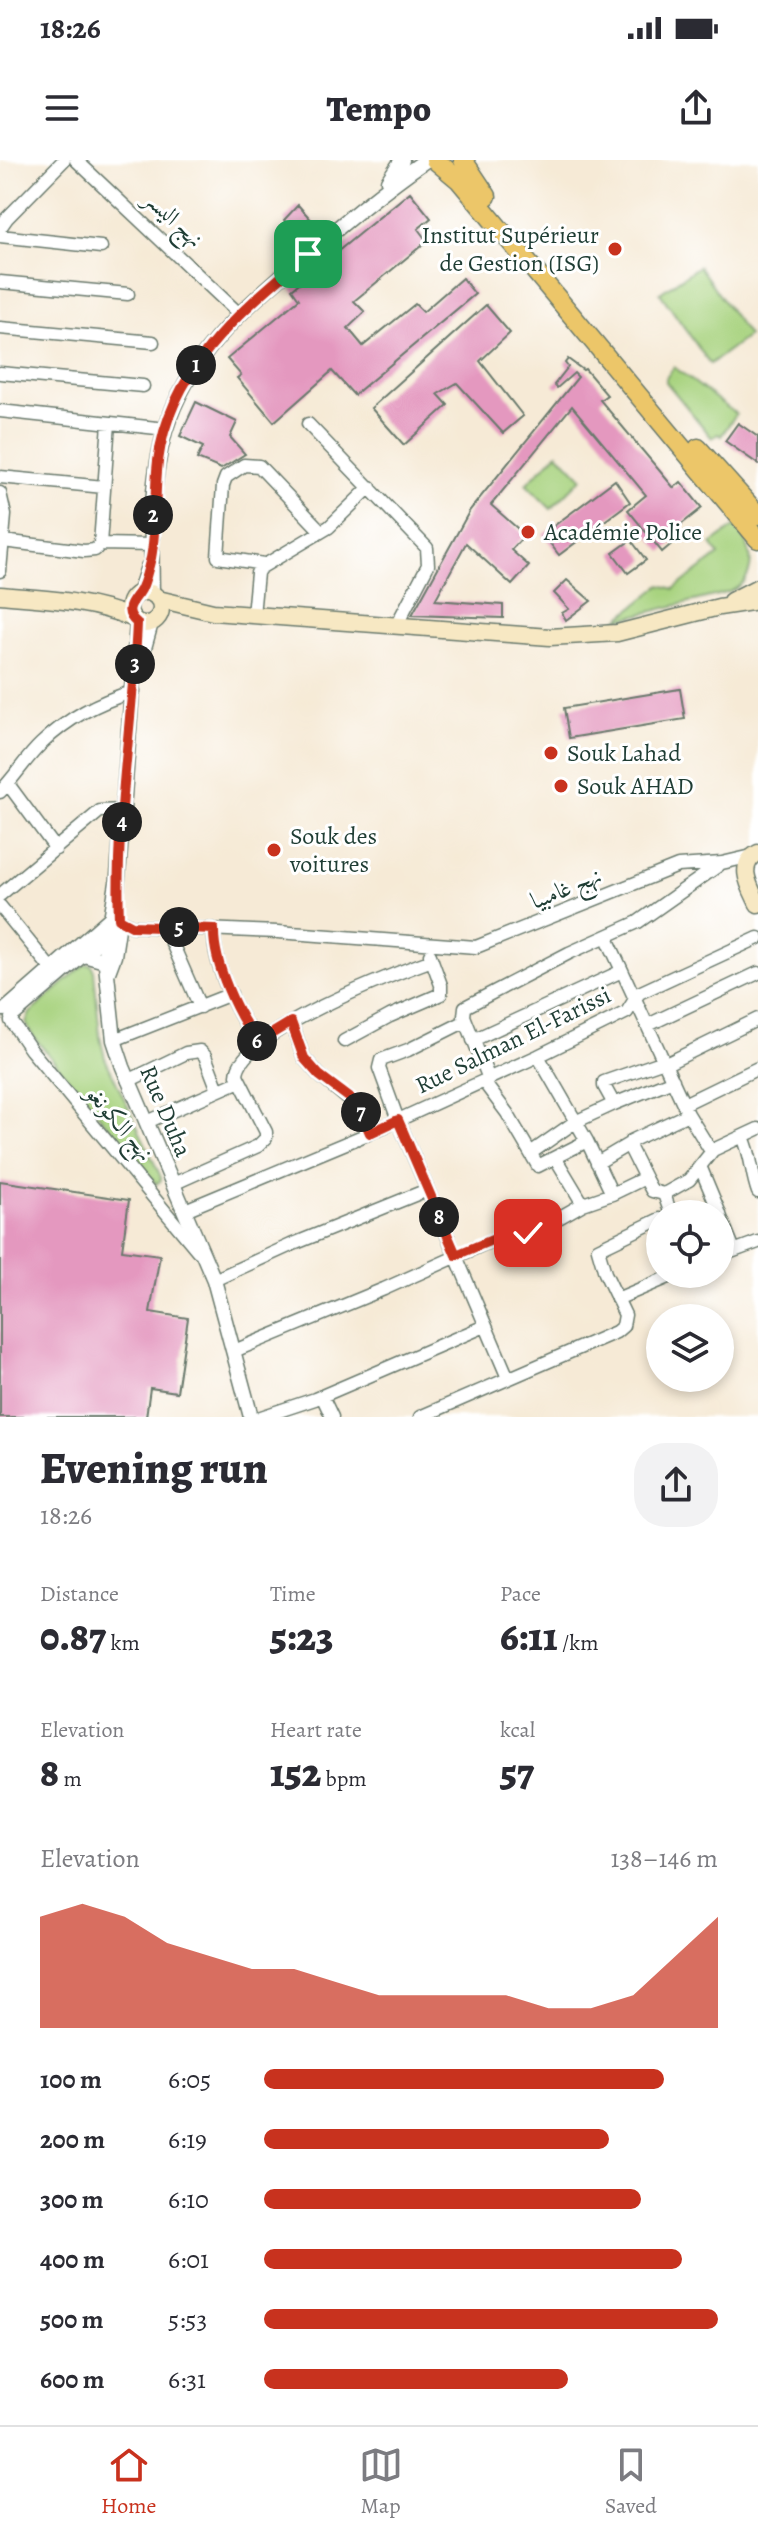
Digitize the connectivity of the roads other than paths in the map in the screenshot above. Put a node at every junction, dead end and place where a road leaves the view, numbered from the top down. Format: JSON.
{"nodes":[{"id":1,"x":64,"y":160,"type":"edge"},
{"id":2,"x":76,"y":160,"type":"edge"},
{"id":3,"x":402,"y":160,"type":"edge"},
{"id":4,"x":426,"y":160,"type":"edge"},
{"id":5,"x":435,"y":160,"type":"edge"},
{"id":6,"x":463,"y":160,"type":"edge"},
{"id":7,"x":378,"y":194,"type":"junction"},
{"id":8,"x":0,"y":228,"type":"edge"},
{"id":9,"x":0,"y":236,"type":"edge"},
{"id":10,"x":101,"y":247,"type":"dead end"},
{"id":11,"x":0,"y":282,"type":"edge"},
{"id":12,"x":128,"y":294,"type":"dead end"},
{"id":13,"x":238,"y":313,"type":"junction"},
{"id":14,"x":0,"y":328,"type":"edge"},
{"id":15,"x":153,"y":342,"type":"dead end"},
{"id":16,"x":0,"y":373,"type":"edge"},
{"id":17,"x":143,"y":386,"type":"dead end"},
{"id":18,"x":0,"y":411,"type":"edge"},
{"id":19,"x":109,"y":423,"type":"junction"},
{"id":20,"x":308,"y":424,"type":"dead end"},
{"id":21,"x":166,"y":429,"type":"junction"},
{"id":22,"x":0,"y":477,"type":"edge"},
{"id":23,"x":104,"y":487,"type":"junction"},
{"id":24,"x":370,"y":487,"type":"junction"},
{"id":25,"x":0,"y":493,"type":"edge"},
{"id":26,"x":758,"y":515,"type":"edge"},
{"id":27,"x":321,"y":531,"type":"junction"},
{"id":28,"x":758,"y":539,"type":"edge"},
{"id":29,"x":3,"y":541,"type":"junction"},
{"id":30,"x":100,"y":544,"type":"junction"},
{"id":31,"x":152,"y":550,"type":"junction"},
{"id":32,"x":264,"y":564,"type":"junction"},
{"id":33,"x":0,"y":571,"type":"edge"},
{"id":34,"x":758,"y":587,"type":"edge"},
{"id":35,"x":0,"y":595,"type":"edge"},
{"id":36,"x":145,"y":596,"type":"junction"},
{"id":37,"x":758,"y":601,"type":"edge"},
{"id":38,"x":73,"y":602,"type":"junction"},
{"id":39,"x":719,"y":607,"type":"junction"},
{"id":40,"x":213,"y":612,"type":"junction"},
{"id":41,"x":253,"y":615,"type":"junction"},
{"id":42,"x":144,"y":621,"type":"junction"},
{"id":43,"x":396,"y":626,"type":"junction"},
{"id":44,"x":134,"y":685,"type":"junction"},
{"id":45,"x":4,"y":788,"type":"edge"},
{"id":46,"x":123,"y":810,"type":"junction"},
{"id":47,"x":56,"y":849,"type":"junction"},
{"id":48,"x":755,"y":854,"type":"edge"},
{"id":49,"x":722,"y":863,"type":"junction"},
{"id":50,"x":0,"y":895,"type":"edge"},
{"id":51,"x":758,"y":904,"type":"edge"},
{"id":52,"x":0,"y":906,"type":"edge"},
{"id":53,"x":117,"y":926,"type":"junction"},
{"id":54,"x":165,"y":927,"type":"junction"},
{"id":55,"x":214,"y":929,"type":"junction"},
{"id":56,"x":607,"y":938,"type":"junction"},
{"id":57,"x":758,"y":938,"type":"edge"},
{"id":58,"x":426,"y":944,"type":"junction"},
{"id":59,"x":84,"y":955,"type":"junction"},
{"id":60,"x":432,"y":960,"type":"junction"},
{"id":61,"x":107,"y":966,"type":"junction"},
{"id":62,"x":622,"y":971,"type":"junction"},
{"id":63,"x":758,"y":973,"type":"edge"},
{"id":64,"x":55,"y":974,"type":"junction"},
{"id":65,"x":231,"y":994,"type":"junction"},
{"id":66,"x":635,"y":998,"type":"junction"},
{"id":67,"x":200,"y":1007,"type":"junction"},
{"id":68,"x":5,"y":1019,"type":"edge"},
{"id":69,"x":758,"y":1019,"type":"edge"},
{"id":70,"x":466,"y":1021,"type":"junction"},
{"id":71,"x":291,"y":1022,"type":"junction"},
{"id":72,"x":648,"y":1025,"type":"junction"},
{"id":73,"x":114,"y":1040,"type":"junction"},
{"id":74,"x":473,"y":1040,"type":"junction"},
{"id":75,"x":344,"y":1041,"type":"dead end"},
{"id":76,"x":258,"y":1042,"type":"junction"},
{"id":77,"x":538,"y":1056,"type":"junction"},
{"id":78,"x":665,"y":1062,"type":"junction"},
{"id":79,"x":758,"y":1068,"type":"edge"},
{"id":80,"x":486,"y":1080,"type":"junction"},
{"id":81,"x":673,"y":1080,"type":"junction"},
{"id":82,"x":128,"y":1081,"type":"junction"},
{"id":83,"x":240,"y":1081,"type":"junction"},
{"id":84,"x":218,"y":1090,"type":"junction"},
{"id":85,"x":614,"y":1104,"type":"junction"},
{"id":86,"x":686,"y":1109,"type":"junction"},
{"id":87,"x":398,"y":1120,"type":"junction"},
{"id":88,"x":147,"y":1122,"type":"junction"},
{"id":89,"x":575,"y":1122,"type":"junction"},
{"id":90,"x":758,"y":1129,"type":"edge"},
{"id":91,"x":370,"y":1133,"type":"junction"},
{"id":92,"x":743,"y":1137,"type":"junction"},
{"id":93,"x":587,"y":1141,"type":"junction"},
{"id":94,"x":629,"y":1144,"type":"junction"},
{"id":95,"x":713,"y":1150,"type":"junction"},
{"id":96,"x":532,"y":1152,"type":"junction"},
{"id":97,"x":556,"y":1159,"type":"junction"},
{"id":98,"x":597,"y":1163,"type":"junction"},
{"id":99,"x":700,"y":1166,"type":"junction"},
{"id":100,"x":645,"y":1178,"type":"junction"},
{"id":101,"x":173,"y":1184,"type":"junction"},
{"id":102,"x":427,"y":1190,"type":"junction"},
{"id":103,"x":758,"y":1192,"type":"edge"},
{"id":104,"x":612,"y":1194,"type":"junction"},
{"id":105,"x":664,"y":1194,"type":"junction"},
{"id":106,"x":666,"y":1200,"type":"edge"},
{"id":107,"x":714,"y":1200,"type":"edge"},
{"id":108,"x":583,"y":1204,"type":"junction"},
{"id":109,"x":185,"y":1210,"type":"junction"},
{"id":110,"x":646,"y":1226,"type":"edge"},
{"id":111,"x":758,"y":1242,"type":"edge"},
{"id":112,"x":734,"y":1250,"type":"edge"},
{"id":113,"x":456,"y":1255,"type":"junction"},
{"id":114,"x":206,"y":1261,"type":"junction"},
{"id":115,"x":214,"y":1280,"type":"junction"},
{"id":116,"x":646,"y":1287,"type":"edge"},
{"id":117,"x":617,"y":1299,"type":"junction"},
{"id":118,"x":485,"y":1326,"type":"junction"},
{"id":119,"x":234,"y":1351,"type":"junction"},
{"id":120,"x":508,"y":1378,"type":"junction"},
{"id":121,"x":322,"y":1396,"type":"junction"},
{"id":122,"x":251,"y":1417,"type":"edge"},
{"id":123,"x":261,"y":1417,"type":"edge"},
{"id":124,"x":332,"y":1417,"type":"edge"},
{"id":125,"x":420,"y":1417,"type":"edge"}],
"edges":[{"from":1,"to":8,"type":"street"},
{"from":2,"to":13,"type":"street","name":"نهج اليسر"},
{"from":3,"to":7,"type":"street"},
{"from":4,"to":7,"type":"street"},
{"from":5,"to":28,"type":"main road"},
{"from":6,"to":26,"type":"main road"},
{"from":7,"to":13,"type":"street"},
{"from":9,"to":10,"type":"street"},
{"from":11,"to":12,"type":"street"},
{"from":13,"to":21,"type":"street"},
{"from":14,"to":15,"type":"street"},
{"from":16,"to":17,"type":"street"},
{"from":18,"to":19,"type":"street"},
{"from":19,"to":21,"type":"street"},
{"from":19,"to":23,"type":"street"},
{"from":20,"to":24,"type":"street"},
{"from":21,"to":31,"type":"street"},
{"from":22,"to":23,"type":"street"},
{"from":23,"to":30,"type":"street"},
{"from":24,"to":27,"type":"street"},
{"from":24,"to":43,"type":"street"},
{"from":25,"to":29,"type":"street"},
{"from":27,"to":32,"type":"street"},
{"from":27,"to":32,"type":"street"},
{"from":29,"to":30,"type":"street"},
{"from":29,"to":33,"type":"street"},
{"from":30,"to":31,"type":"street"},
{"from":31,"to":36,"type":"street"},
{"from":32,"to":41,"type":"street"},
{"from":34,"to":39,"type":"main road"},
{"from":35,"to":38,"type":"main road"},
{"from":36,"to":38,"type":"main road"},
{"from":36,"to":40,"type":"main road"},
{"from":36,"to":42,"type":"main road"},
{"from":36,"to":42,"type":"main road"},
{"from":37,"to":39,"type":"main road"},
{"from":38,"to":42,"type":"main road"},
{"from":39,"to":43,"type":"main road"},
{"from":40,"to":41,"type":"main road"},
{"from":40,"to":42,"type":"main road"},
{"from":41,"to":43,"type":"main road"},
{"from":42,"to":44,"type":"street","name":"Rue Duha"},
{"from":44,"to":45,"type":"street"},
{"from":44,"to":46,"type":"street","name":"Rue Duha"},
{"from":45,"to":47,"type":"street"},
{"from":46,"to":47,"type":"street"},
{"from":46,"to":53,"type":"street","name":"Rue Duha"},
{"from":47,"to":50,"type":"street"},
{"from":48,"to":49,"type":"street"},
{"from":48,"to":51,"type":"main road"},
{"from":49,"to":56,"type":"street"},
{"from":49,"to":58,"type":"street","name":"نهج غامبيا"},
{"from":52,"to":64,"type":"street"},
{"from":53,"to":54,"type":"street","name":"نهج غامبيا"},
{"from":53,"to":59,"type":"street"},
{"from":53,"to":61,"type":"street","name":"Rue Duha"},
{"from":53,"to":64,"type":"street"},
{"from":54,"to":55,"type":"street","name":"نهج غامبيا"},
{"from":54,"to":67,"type":"street"},
{"from":55,"to":58,"type":"street","name":"نهج غامبيا"},
{"from":55,"to":65,"type":"street"},
{"from":56,"to":62,"type":"street"},
{"from":56,"to":70,"type":"street"},
{"from":57,"to":66,"type":"street","name":"Rue Salman El-Farissi"},
{"from":58,"to":60,"type":"street"},
{"from":59,"to":61,"type":"street"},
{"from":59,"to":64,"type":"street"},
{"from":60,"to":71,"type":"street"},
{"from":60,"to":75,"type":"street"},
{"from":61,"to":73,"type":"street","name":"Rue Duha"},
{"from":62,"to":66,"type":"street"},
{"from":62,"to":74,"type":"street"},
{"from":63,"to":72,"type":"street"},
{"from":64,"to":68,"type":"street"},
{"from":65,"to":67,"type":"street"},
{"from":65,"to":76,"type":"street"},
{"from":66,"to":72,"type":"street"},
{"from":66,"to":77,"type":"street","name":"Rue Salman El-Farissi"},
{"from":67,"to":73,"type":"street"},
{"from":68,"to":114,"type":"street","name":"نهج الكونغو"},
{"from":69,"to":78,"type":"street"},
{"from":70,"to":74,"type":"street"},
{"from":70,"to":87,"type":"street"},
{"from":71,"to":76,"type":"street"},
{"from":71,"to":91,"type":"street"},
{"from":72,"to":78,"type":"street"},
{"from":73,"to":82,"type":"street","name":"Rue Duha"},
{"from":74,"to":80,"type":"street"},
{"from":76,"to":83,"type":"street"},
{"from":77,"to":80,"type":"street","name":"Rue Salman El-Farissi"},
{"from":77,"to":89,"type":"street"},
{"from":78,"to":81,"type":"street"},
{"from":78,"to":85,"type":"street"},
{"from":79,"to":86,"type":"street"},
{"from":80,"to":87,"type":"street","name":"Rue Salman El-Farissi"},
{"from":80,"to":96,"type":"street"},
{"from":81,"to":85,"type":"street"},
{"from":81,"to":86,"type":"street"},
{"from":82,"to":84,"type":"street"},
{"from":82,"to":88,"type":"street","name":"Rue Duha"},
{"from":83,"to":84,"type":"street"},
{"from":83,"to":101,"type":"street"},
{"from":84,"to":88,"type":"street"},
{"from":85,"to":89,"type":"street"},
{"from":86,"to":94,"type":"street"},
{"from":86,"to":95,"type":"street"},
{"from":87,"to":91,"type":"street","name":"Rue Salman El-Farissi"},
{"from":87,"to":102,"type":"street"},
{"from":88,"to":101,"type":"street","name":"Rue Duha"},
{"from":89,"to":93,"type":"street"},
{"from":89,"to":96,"type":"street"},
{"from":90,"to":92,"type":"street"},
{"from":91,"to":109,"type":"street","name":"Rue Salman El-Farissi"},
{"from":92,"to":95,"type":"street"},
{"from":92,"to":103,"type":"street"},
{"from":93,"to":97,"type":"street"},
{"from":93,"to":98,"type":"street"},
{"from":94,"to":98,"type":"street"},
{"from":94,"to":100,"type":"street"},
{"from":95,"to":99,"type":"street"},
{"from":96,"to":97,"type":"street"},
{"from":97,"to":108,"type":"street"},
{"from":98,"to":104,"type":"street"},
{"from":99,"to":105,"type":"street"},
{"from":99,"to":107,"type":"street"},
{"from":100,"to":104,"type":"street"},
{"from":100,"to":105,"type":"street"},
{"from":101,"to":109,"type":"street","name":"Rue Duha"},
{"from":102,"to":113,"type":"street"},
{"from":102,"to":115,"type":"street"},
{"from":104,"to":108,"type":"street"},
{"from":105,"to":106,"type":"street"},
{"from":108,"to":113,"type":"street"},
{"from":109,"to":114,"type":"street","name":"Rue Duha"},
{"from":110,"to":117,"type":"street"},
{"from":111,"to":112,"type":"street"},
{"from":113,"to":118,"type":"street"},
{"from":113,"to":119,"type":"street"},
{"from":114,"to":115,"type":"street","name":"Rue Duha"},
{"from":115,"to":119,"type":"street","name":"Rue Duha"},
{"from":116,"to":117,"type":"street"},
{"from":117,"to":120,"type":"street"},
{"from":118,"to":120,"type":"street"},
{"from":118,"to":121,"type":"street"},
{"from":119,"to":122,"type":"street","name":"Rue Duha"},
{"from":120,"to":125,"type":"street"},
{"from":121,"to":123,"type":"street"},
{"from":121,"to":124,"type":"street"}]}
